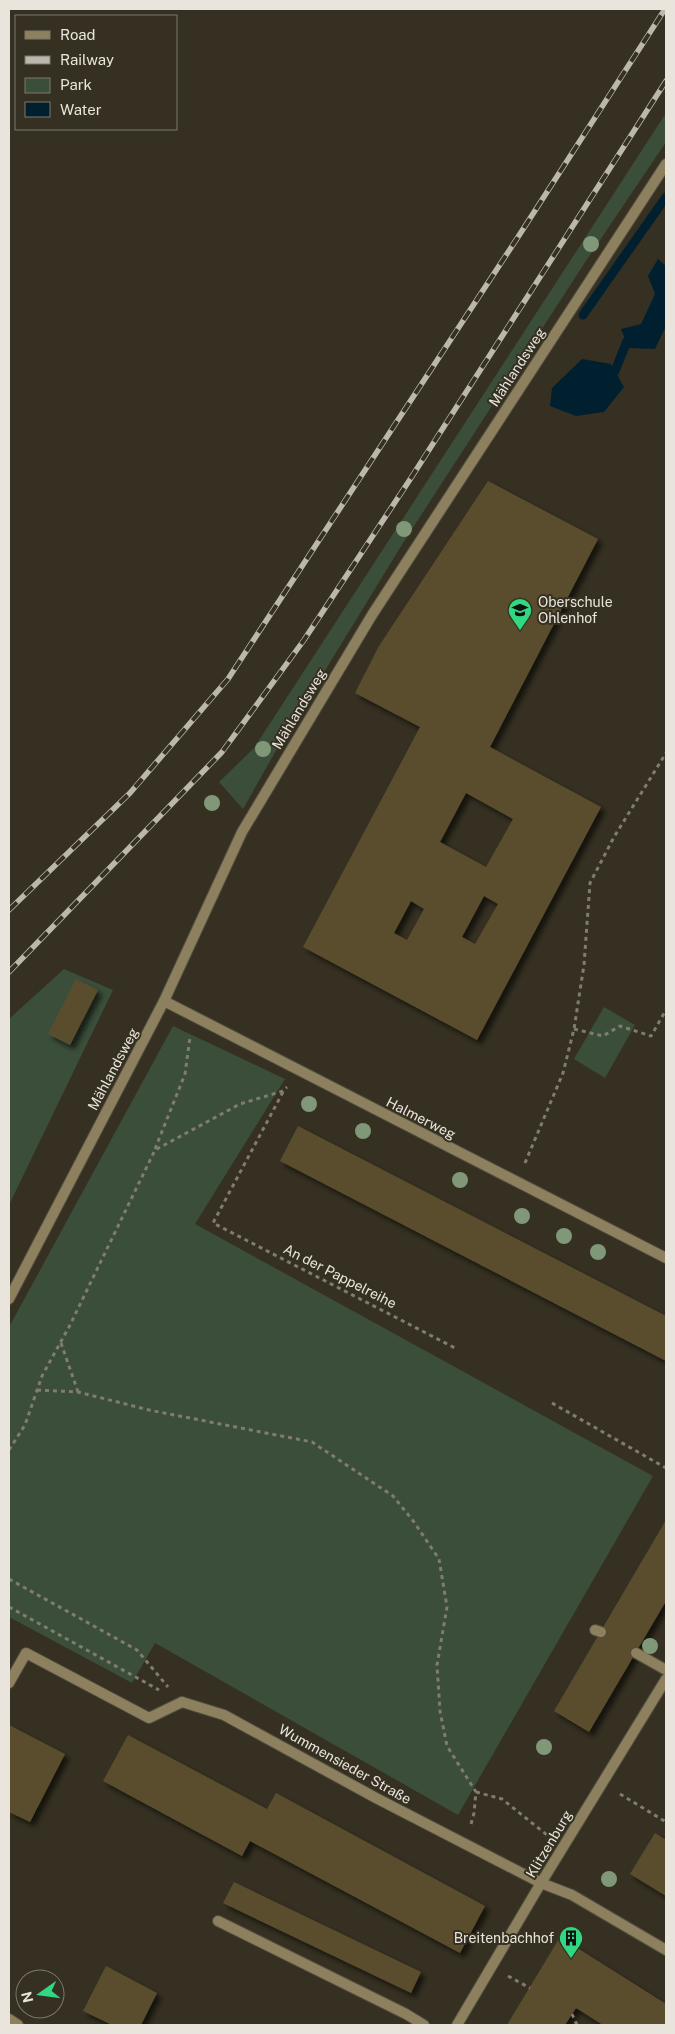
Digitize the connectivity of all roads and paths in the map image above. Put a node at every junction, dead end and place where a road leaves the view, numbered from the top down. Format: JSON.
{"nodes":[{"id":1,"x":666,"y":164,"type":"edge"},
{"id":2,"x":666,"y":753,"type":"edge"},
{"id":3,"x":164,"y":1001,"type":"junction"},
{"id":4,"x":666,"y":1010,"type":"edge"},
{"id":5,"x":192,"y":1015,"type":"junction"},
{"id":6,"x":574,"y":1029,"type":"junction"},
{"id":7,"x":302,"y":1073,"type":"junction"},
{"id":8,"x":283,"y":1091,"type":"junction"},
{"id":9,"x":155,"y":1150,"type":"junction"},
{"id":10,"x":517,"y":1182,"type":"junction"},
{"id":11,"x":666,"y":1258,"type":"edge"},
{"id":12,"x":9,"y":1299,"type":"edge"},
{"id":13,"x":61,"y":1342,"type":"junction"},
{"id":14,"x":457,"y":1349,"type":"dead end"},
{"id":15,"x":37,"y":1390,"type":"junction"},
{"id":16,"x":78,"y":1392,"type":"junction"},
{"id":17,"x":552,"y":1403,"type":"dead end"},
{"id":18,"x":9,"y":1450,"type":"edge"},
{"id":19,"x":666,"y":1468,"type":"edge"},
{"id":20,"x":9,"y":1579,"type":"edge"},
{"id":21,"x":9,"y":1607,"type":"edge"},
{"id":22,"x":636,"y":1653,"type":"dead end"},
{"id":23,"x":666,"y":1670,"type":"edge"},
{"id":24,"x":666,"y":1679,"type":"edge"},
{"id":25,"x":9,"y":1684,"type":"edge"},
{"id":26,"x":182,"y":1702,"type":"junction"},
{"id":27,"x":602,"y":1783,"type":"junction"},
{"id":28,"x":476,"y":1792,"type":"junction"},
{"id":29,"x":666,"y":1822,"type":"edge"},
{"id":30,"x":464,"y":1844,"type":"junction"},
{"id":31,"x":563,"y":1848,"type":"junction"},
{"id":32,"x":541,"y":1883,"type":"junction"},
{"id":33,"x":218,"y":1921,"type":"dead end"},
{"id":34,"x":666,"y":1950,"type":"edge"},
{"id":35,"x":572,"y":2014,"type":"dead end"},
{"id":36,"x":9,"y":2019,"type":"edge"},
{"id":37,"x":18,"y":2025,"type":"edge"},
{"id":38,"x":424,"y":2025,"type":"edge"},
{"id":39,"x":457,"y":2025,"type":"edge"},
{"id":40,"x":577,"y":2025,"type":"edge"}],
"edges":[{"from":1,"to":3,"type":"street","name":"Mählandsweg"},
{"from":2,"to":6,"type":"path"},
{"from":3,"to":5,"type":"street","name":"Halmerweg"},
{"from":3,"to":12,"type":"street","name":"Mählandsweg"},
{"from":4,"to":6,"type":"path"},
{"from":5,"to":7,"type":"street","name":"Halmerweg"},
{"from":5,"to":9,"type":"path"},
{"from":6,"to":10,"type":"path"},
{"from":7,"to":8,"type":"path"},
{"from":7,"to":10,"type":"street","name":"Halmerweg"},
{"from":8,"to":9,"type":"path"},
{"from":8,"to":14,"type":"path","name":"An der Pappelreihe"},
{"from":9,"to":13,"type":"path"},
{"from":10,"to":11,"type":"street","name":"Halmerweg"},
{"from":13,"to":15,"type":"path"},
{"from":13,"to":16,"type":"path"},
{"from":15,"to":16,"type":"path"},
{"from":15,"to":18,"type":"path"},
{"from":16,"to":28,"type":"path"},
{"from":17,"to":19,"type":"path"},
{"from":20,"to":26,"type":"path"},
{"from":21,"to":26,"type":"path"},
{"from":22,"to":23,"type":"street"},
{"from":24,"to":27,"type":"street","name":"Klitzenburg"},
{"from":25,"to":26,"type":"street"},
{"from":26,"to":30,"type":"street","name":"Wummensieder Straße"},
{"from":27,"to":29,"type":"path"},
{"from":27,"to":31,"type":"street","name":"Klitzenburg"},
{"from":28,"to":30,"type":"path"},
{"from":28,"to":31,"type":"path"},
{"from":30,"to":32,"type":"street","name":"Wummensieder Straße"},
{"from":31,"to":32,"type":"street","name":"Klitzenburg"},
{"from":32,"to":34,"type":"street","name":"Wummensieder Straße"},
{"from":32,"to":39,"type":"street","name":"Klitzenburg"},
{"from":33,"to":38,"type":"street"},
{"from":35,"to":40,"type":"path"},
{"from":36,"to":37,"type":"street"}]}
